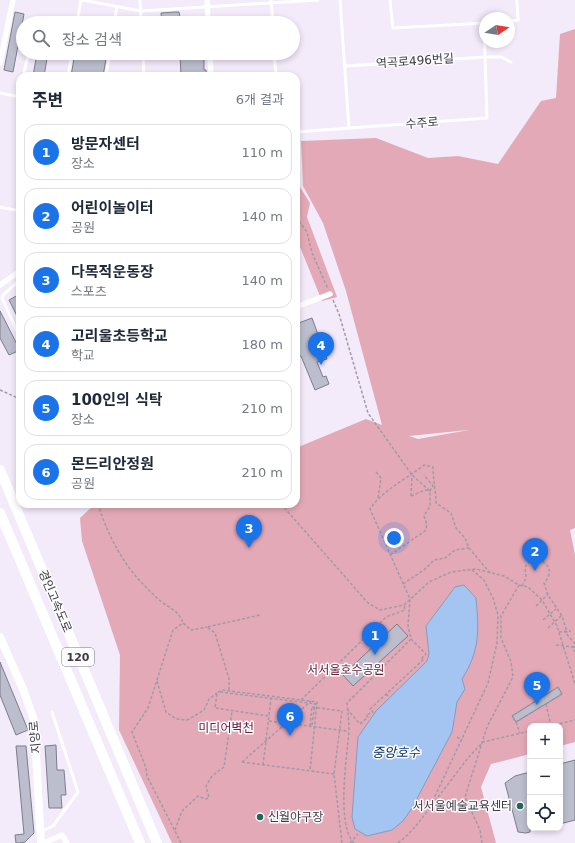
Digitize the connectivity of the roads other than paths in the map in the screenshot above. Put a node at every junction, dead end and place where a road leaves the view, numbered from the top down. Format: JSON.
{"nodes":[{"id":1,"x":13,"y":0,"type":"edge"},
{"id":2,"x":81,"y":0,"type":"edge"},
{"id":3,"x":140,"y":0,"type":"edge"},
{"id":4,"x":207,"y":0,"type":"edge"},
{"id":5,"x":318,"y":0,"type":"edge"},
{"id":6,"x":340,"y":0,"type":"edge"},
{"id":7,"x":390,"y":0,"type":"edge"},
{"id":8,"x":517,"y":0,"type":"edge"},
{"id":9,"x":271,"y":1,"type":"edge"},
{"id":10,"x":117,"y":7,"type":"junction"},
{"id":11,"x":207,"y":7,"type":"junction"},
{"id":12,"x":141,"y":11,"type":"junction"},
{"id":13,"x":78,"y":16,"type":"edge"},
{"id":14,"x":115,"y":16,"type":"edge"},
{"id":15,"x":141,"y":16,"type":"edge"},
{"id":16,"x":208,"y":16,"type":"edge"},
{"id":17,"x":272,"y":16,"type":"edge"},
{"id":18,"x":515,"y":20,"type":"edge"},
{"id":19,"x":479,"y":23,"type":"edge"},
{"id":20,"x":485,"y":48,"type":"edge"},
{"id":21,"x":485,"y":56,"type":"junction"},
{"id":22,"x":27,"y":60,"type":"edge"},
{"id":23,"x":71,"y":60,"type":"edge"},
{"id":24,"x":109,"y":60,"type":"edge"},
{"id":25,"x":143,"y":60,"type":"edge"},
{"id":26,"x":210,"y":60,"type":"edge"},
{"id":27,"x":275,"y":60,"type":"edge"},
{"id":28,"x":511,"y":62,"type":"dead end"},
{"id":29,"x":0,"y":63,"type":"edge"},
{"id":30,"x":345,"y":66,"type":"junction"},
{"id":31,"x":24,"y":72,"type":"dead end"},
{"id":32,"x":69,"y":72,"type":"edge"},
{"id":33,"x":107,"y":72,"type":"edge"},
{"id":34,"x":144,"y":72,"type":"edge"},
{"id":35,"x":211,"y":72,"type":"edge"},
{"id":36,"x":276,"y":72,"type":"edge"},
{"id":37,"x":0,"y":93,"type":"edge"},
{"id":38,"x":16,"y":96,"type":"edge"},
{"id":39,"x":349,"y":128,"type":"junction"},
{"id":40,"x":300,"y":132,"type":"edge"},
{"id":41,"x":0,"y":207,"type":"edge"},
{"id":42,"x":16,"y":210,"type":"edge"},
{"id":43,"x":16,"y":274,"type":"edge"},
{"id":44,"x":16,"y":284,"type":"edge"},
{"id":45,"x":0,"y":285,"type":"edge"},
{"id":46,"x":330,"y":294,"type":"road end"},
{"id":47,"x":300,"y":305,"type":"edge"},
{"id":48,"x":16,"y":329,"type":"edge"},
{"id":49,"x":0,"y":470,"type":"edge"},
{"id":50,"x":0,"y":513,"type":"edge"},
{"id":51,"x":0,"y":637,"type":"edge"},
{"id":52,"x":52,"y":712,"type":"dead end"},
{"id":53,"x":128,"y":818,"type":"junction"},
{"id":54,"x":40,"y":831,"type":"junction"},
{"id":55,"x":42,"y":843,"type":"edge"},
{"id":56,"x":67,"y":843,"type":"edge"},
{"id":57,"x":134,"y":843,"type":"edge"},
{"id":58,"x":140,"y":843,"type":"edge"},
{"id":59,"x":157,"y":843,"type":"edge"}],
"edges":[{"from":1,"to":29,"type":"street"},
{"from":2,"to":10,"type":"lane"},
{"from":2,"to":13,"type":"lane"},
{"from":3,"to":12,"type":"lane"},
{"from":4,"to":11,"type":"street"},
{"from":5,"to":9,"type":"lane"},
{"from":6,"to":30,"type":"lane"},
{"from":7,"to":19,"type":"lane"},
{"from":8,"to":18,"type":"lane"},
{"from":9,"to":11,"type":"lane"},
{"from":9,"to":17,"type":"lane"},
{"from":10,"to":12,"type":"lane"},
{"from":10,"to":14,"type":"lane"},
{"from":11,"to":12,"type":"lane"},
{"from":11,"to":16,"type":"street"},
{"from":12,"to":15,"type":"lane"},
{"from":20,"to":21,"type":"lane","name":"수주로"},
{"from":21,"to":28,"type":"lane"},
{"from":21,"to":30,"type":"lane","name":"역곡로496번길"},
{"from":21,"to":39,"type":"lane","name":"수주로"},
{"from":22,"to":31,"type":"lane"},
{"from":23,"to":32,"type":"lane"},
{"from":24,"to":33,"type":"lane"},
{"from":25,"to":34,"type":"lane"},
{"from":26,"to":35,"type":"street"},
{"from":27,"to":36,"type":"lane"},
{"from":30,"to":39,"type":"lane"},
{"from":37,"to":38,"type":"lane"},
{"from":39,"to":40,"type":"lane","name":"수주로"},
{"from":41,"to":42,"type":"lane"},
{"from":43,"to":45,"type":"street"},
{"from":44,"to":48,"type":"lane"},
{"from":46,"to":47,"type":"street"},
{"from":49,"to":59,"type":"highway","name":"경인고속도로","number":"120"},
{"from":50,"to":53,"type":"highway","name":"경인고속도로","number":"120"},
{"from":51,"to":54,"type":"street","name":"지양로"},
{"from":52,"to":54,"type":"lane"},
{"from":53,"to":57,"type":"highway"},
{"from":53,"to":58,"type":"highway","name":"경인고속도로"},
{"from":54,"to":55,"type":"street","name":"지양로"},
{"from":55,"to":56,"type":"street"}]}
